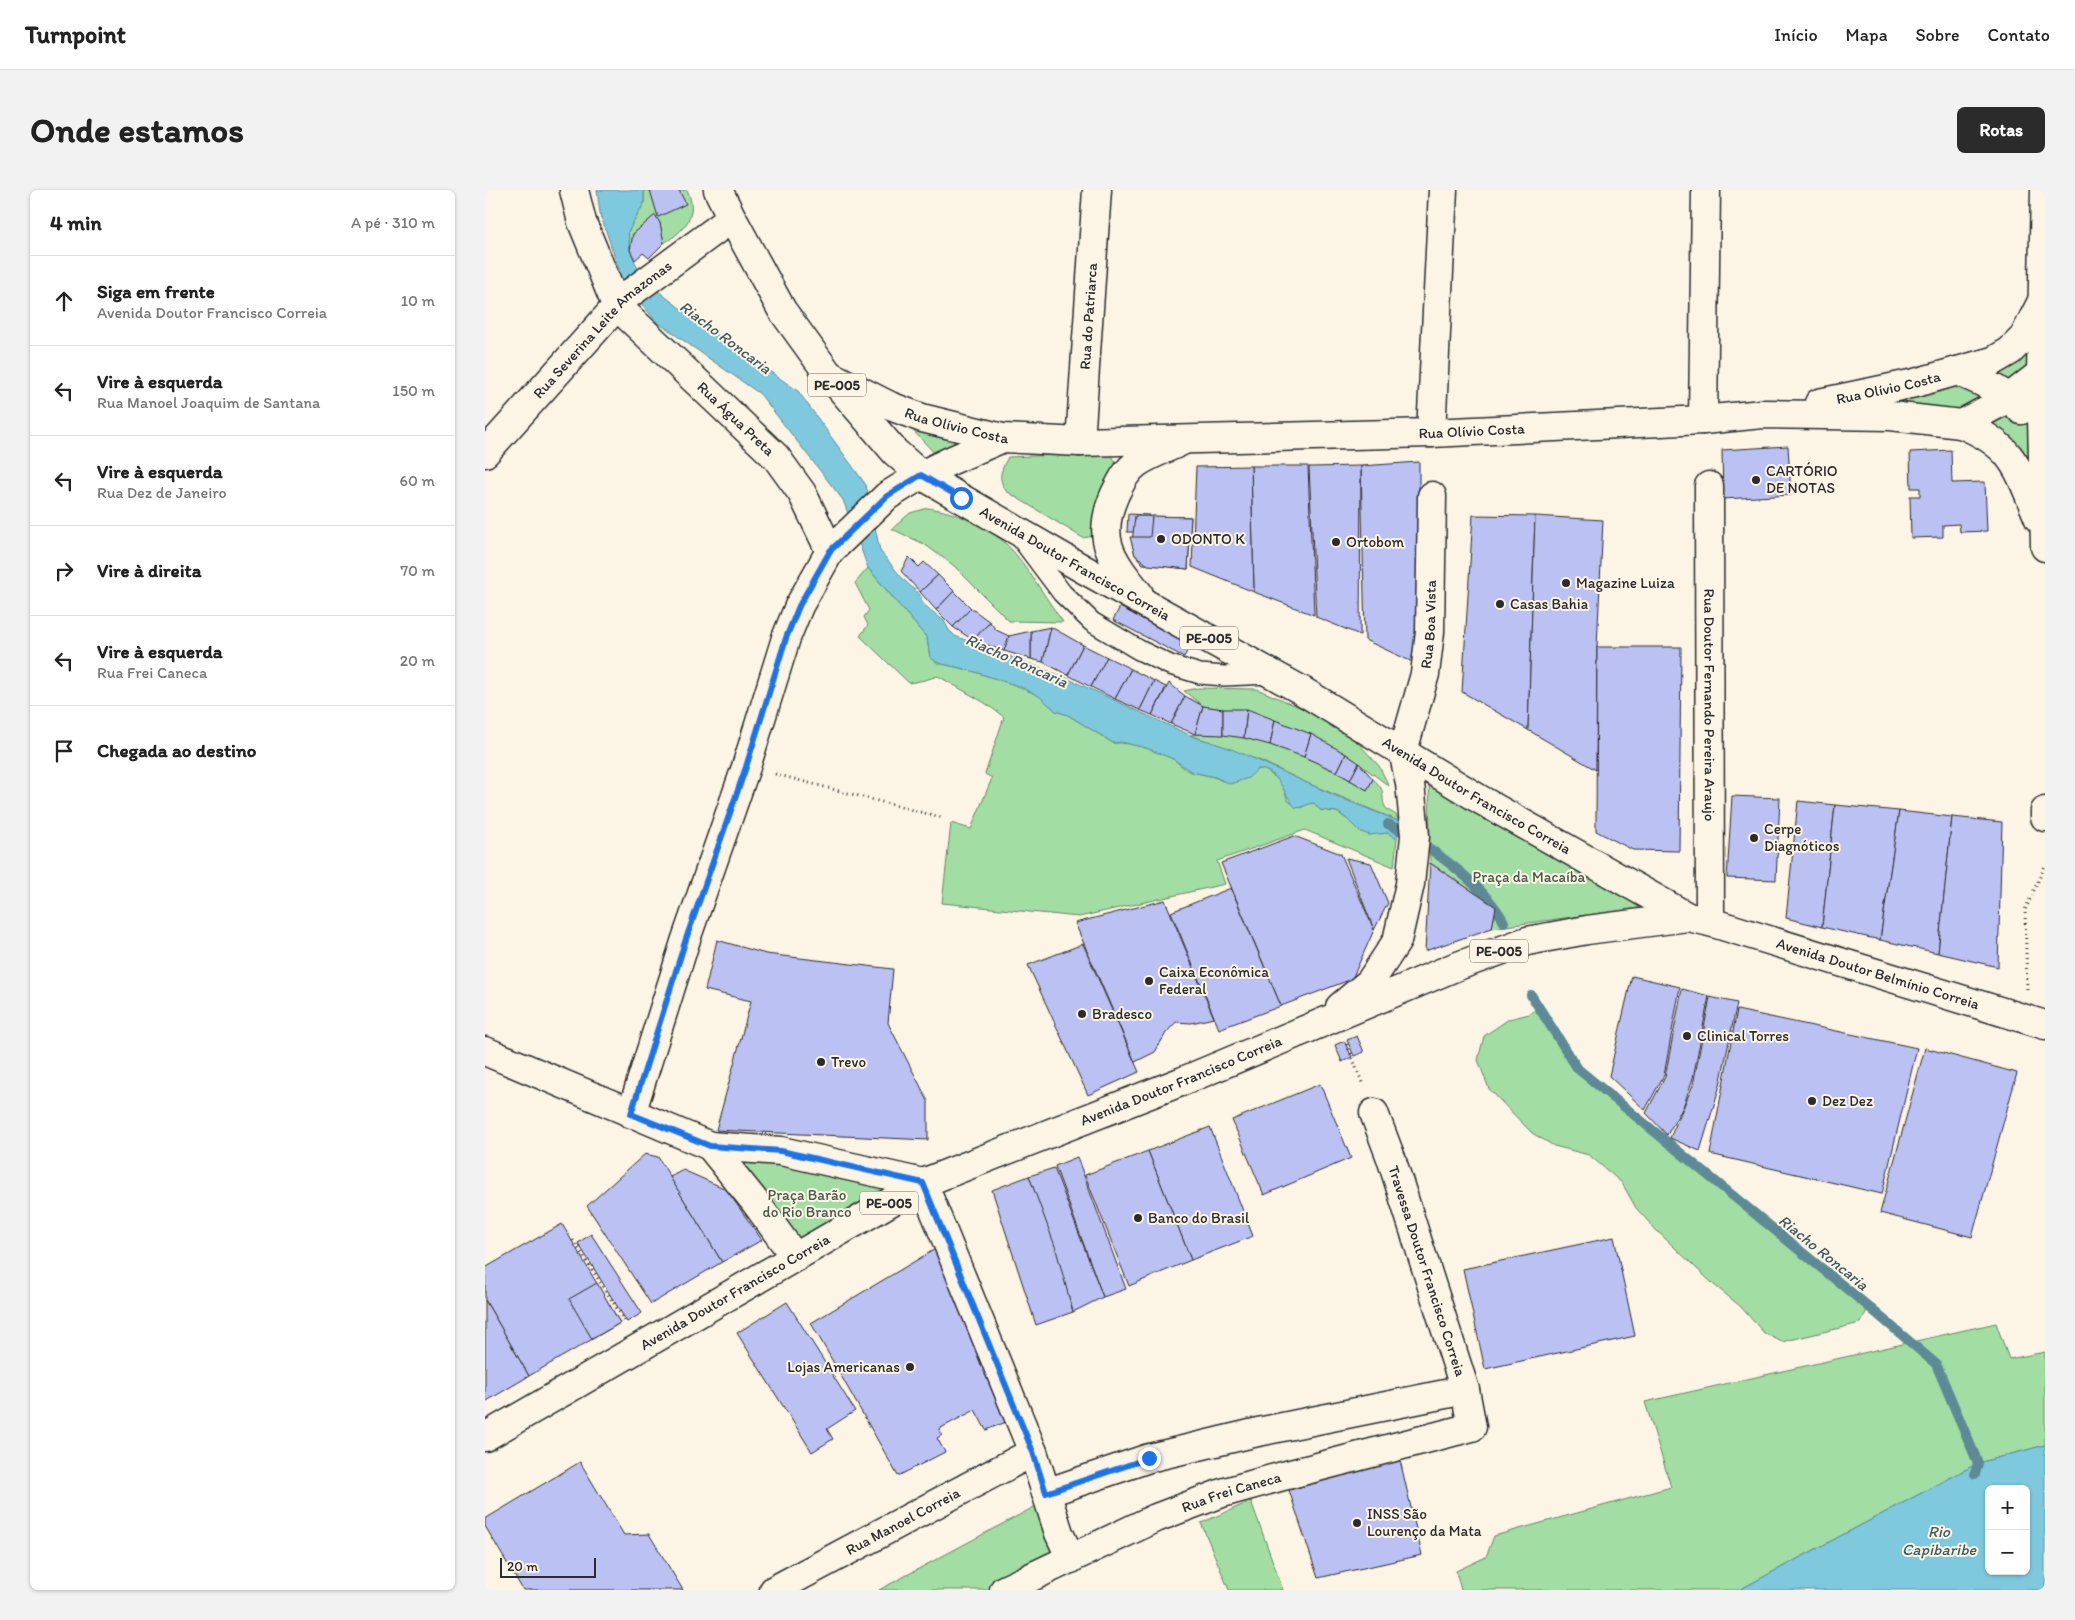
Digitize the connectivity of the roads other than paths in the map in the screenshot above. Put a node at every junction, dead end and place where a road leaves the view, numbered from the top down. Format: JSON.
{"nodes":[{"id":1,"x":574,"y":190,"type":"edge"},
{"id":2,"x":718,"y":190,"type":"edge"},
{"id":3,"x":1097,"y":190,"type":"edge"},
{"id":4,"x":1443,"y":190,"type":"edge"},
{"id":5,"x":1706,"y":190,"type":"edge"},
{"id":6,"x":2045,"y":190,"type":"edge"},
{"id":7,"x":732,"y":218,"type":"junction"},
{"id":8,"x":2044,"y":297,"type":"edge"},
{"id":9,"x":621,"y":301,"type":"junction"},
{"id":10,"x":1957,"y":371,"type":"junction"},
{"id":11,"x":2041,"y":373,"type":"junction"},
{"id":12,"x":829,"y":375,"type":"junction"},
{"id":13,"x":2009,"y":398,"type":"junction"},
{"id":14,"x":1762,"y":414,"type":"junction"},
{"id":15,"x":1703,"y":420,"type":"junction"},
{"id":16,"x":1961,"y":424,"type":"junction"},
{"id":17,"x":1431,"y":433,"type":"junction"},
{"id":18,"x":2043,"y":436,"type":"junction"},
{"id":19,"x":1003,"y":438,"type":"junction"},
{"id":20,"x":1182,"y":441,"type":"junction"},
{"id":21,"x":1080,"y":442,"type":"junction"},
{"id":22,"x":485,"y":453,"type":"edge"},
{"id":23,"x":921,"y":475,"type":"junction"},
{"id":24,"x":1709,"y":486,"type":"dead end"},
{"id":25,"x":1432,"y":496,"type":"dead end"},
{"id":26,"x":1013,"y":528,"type":"junction"},
{"id":27,"x":2044,"y":532,"type":"edge"},
{"id":28,"x":836,"y":545,"type":"junction"},
{"id":29,"x":2045,"y":547,"type":"edge"},
{"id":30,"x":1147,"y":603,"type":"junction"},
{"id":31,"x":1271,"y":674,"type":"junction"},
{"id":32,"x":1403,"y":751,"type":"junction"},
{"id":33,"x":2045,"y":811,"type":"edge"},
{"id":34,"x":2045,"y":817,"type":"edge"},
{"id":35,"x":1699,"y":920,"type":"junction"},
{"id":36,"x":1329,"y":1020,"type":"junction"},
{"id":37,"x":2036,"y":1022,"type":"edge"},
{"id":38,"x":485,"y":1051,"type":"edge"},
{"id":39,"x":1375,"y":1113,"type":"road end"},
{"id":40,"x":631,"y":1114,"type":"junction"},
{"id":41,"x":710,"y":1146,"type":"junction"},
{"id":42,"x":923,"y":1183,"type":"junction"},
{"id":43,"x":795,"y":1257,"type":"junction"},
{"id":44,"x":1465,"y":1390,"type":"junction"},
{"id":45,"x":1471,"y":1428,"type":"joint"},
{"id":46,"x":485,"y":1437,"type":"edge"},
{"id":47,"x":1033,"y":1452,"type":"junction"},
{"id":48,"x":1046,"y":1493,"type":"junction"},
{"id":49,"x":1071,"y":1559,"type":"junction"},
{"id":50,"x":774,"y":1590,"type":"edge"},
{"id":51,"x":1004,"y":1590,"type":"edge"}],
"edges":[{"from":1,"to":9,"type":"street"},
{"from":2,"to":7,"type":"street","name":"Avenida Doutor Francisco Correia","number":"PE-005"},
{"from":3,"to":21,"type":"street","name":"Rua do Patriarca"},
{"from":4,"to":17,"type":"street"},
{"from":5,"to":15,"type":"street"},
{"from":6,"to":8,"type":"street"},
{"from":7,"to":9,"type":"street","name":"Rua Severina Leite Amazonas"},
{"from":7,"to":12,"type":"street","name":"Avenida Doutor Francisco Correia","number":"PE-005"},
{"from":8,"to":10,"type":"street"},
{"from":8,"to":11,"type":"street"},
{"from":9,"to":22,"type":"street","name":"Rua Severina Leite Amazonas"},
{"from":9,"to":28,"type":"street","name":"Rua Água Preta"},
{"from":10,"to":13,"type":"street","name":"Rua Olívio Costa"},
{"from":10,"to":14,"type":"street","name":"Rua Olívio Costa"},
{"from":11,"to":13,"type":"street"},
{"from":11,"to":18,"type":"street"},
{"from":12,"to":19,"type":"street","name":"Rua Olívio Costa"},
{"from":12,"to":23,"type":"street","name":"Avenida Doutor Francisco Correia","number":"PE-005"},
{"from":13,"to":16,"type":"street"},
{"from":13,"to":18,"type":"street","name":"Rua Olívio Costa"},
{"from":14,"to":15,"type":"street","name":"Rua Olívio Costa"},
{"from":14,"to":16,"type":"street","name":"Rua Olívio Costa"},
{"from":15,"to":17,"type":"street","name":"Rua Olívio Costa"},
{"from":16,"to":27,"type":"street","name":"Rua Olívio Costa"},
{"from":17,"to":20,"type":"street","name":"Rua Olívio Costa"},
{"from":18,"to":27,"type":"street"},
{"from":19,"to":21,"type":"street","name":"Rua Olívio Costa"},
{"from":19,"to":23,"type":"street","name":"Rua Olívio Costa"},
{"from":20,"to":21,"type":"street","name":"Rua Olívio Costa"},
{"from":20,"to":30,"type":"street"},
{"from":23,"to":26,"type":"street","name":"Avenida Doutor Francisco Correia","number":"PE-005"},
{"from":23,"to":28,"type":"street","name":"Rua Olívio Costa"},
{"from":24,"to":35,"type":"street","name":"Rua Doutor Fernando Pereira Araujo"},
{"from":25,"to":32,"type":"street","name":"Rua Boa Vista"},
{"from":26,"to":30,"type":"street","name":"Avenida Doutor Francisco Correia","number":"PE-005"},
{"from":26,"to":31,"type":"lane","number":"PE-005"},
{"from":27,"to":29,"type":"street"},
{"from":28,"to":40,"type":"street","name":"Rua Olívio Costa"},
{"from":30,"to":31,"type":"street","name":"Avenida Doutor Francisco Correia","number":"PE-005"},
{"from":31,"to":32,"type":"street","name":"Avenida Doutor Francisco Correia","number":"PE-005"},
{"from":32,"to":35,"type":"street","name":"Avenida Doutor Francisco Correia","number":"PE-005"},
{"from":32,"to":36,"type":"street"},
{"from":33,"to":34,"type":"street"},
{"from":35,"to":36,"type":"street","name":"Avenida Doutor Francisco Correia","number":"PE-005"},
{"from":35,"to":37,"type":"street","name":"Avenida Doutor Belmínio Correia","number":"PE-005"},
{"from":36,"to":42,"type":"street","name":"Avenida Doutor Francisco Correia","number":"PE-005"},
{"from":38,"to":40,"type":"street"},
{"from":39,"to":44,"type":"street","name":"Travessa Doutor Francisco Correia"},
{"from":40,"to":41,"type":"street"},
{"from":41,"to":42,"type":"street"},
{"from":41,"to":43,"type":"street"},
{"from":42,"to":43,"type":"street","name":"Avenida Doutor Francisco Correia","number":"PE-005"},
{"from":42,"to":47,"type":"street"},
{"from":43,"to":46,"type":"street","name":"Avenida Doutor Francisco Correia","number":"PE-005"},
{"from":44,"to":45,"type":"street","name":"Travessa Doutor Francisco Correia"},
{"from":44,"to":48,"type":"street"},
{"from":45,"to":49,"type":"street","name":"Rua Frei Caneca"},
{"from":47,"to":48,"type":"street"},
{"from":47,"to":50,"type":"street","name":"Rua Manoel Correia"},
{"from":48,"to":49,"type":"street"},
{"from":49,"to":51,"type":"street","name":"Rua Frei Caneca"}]}
